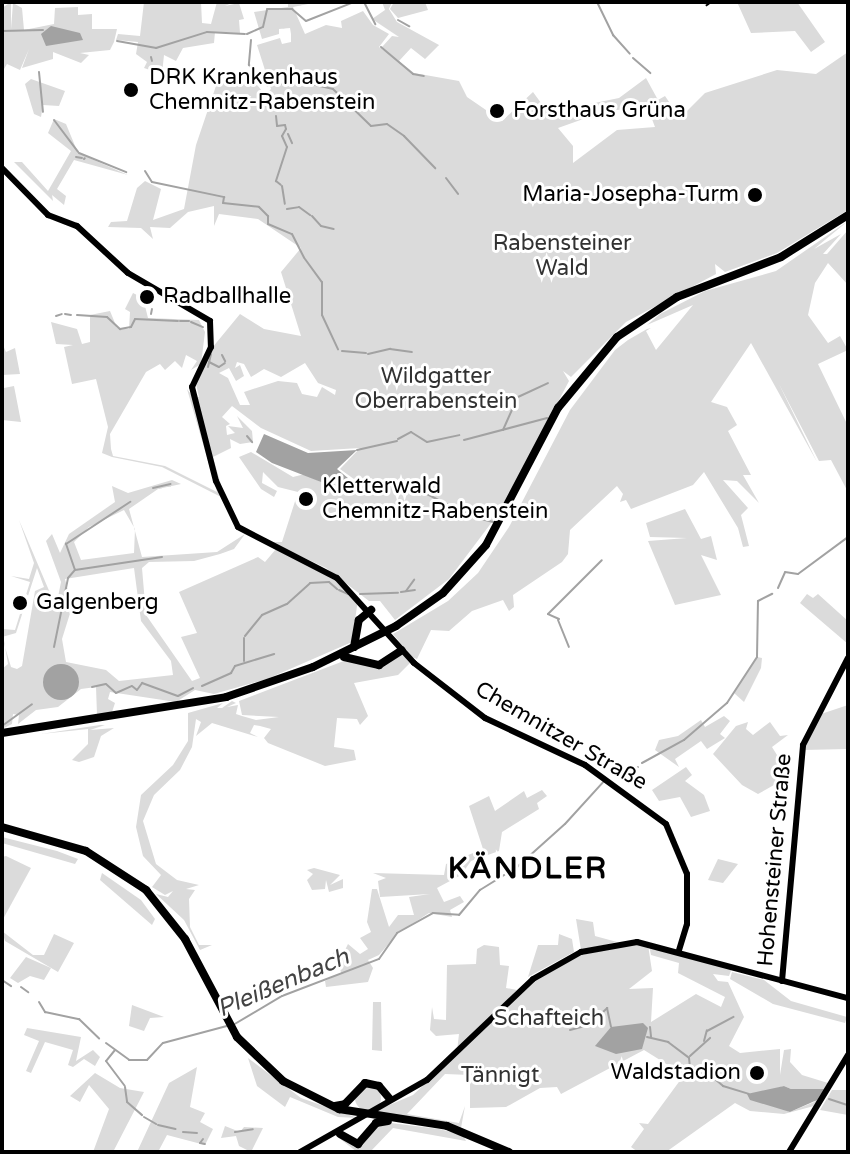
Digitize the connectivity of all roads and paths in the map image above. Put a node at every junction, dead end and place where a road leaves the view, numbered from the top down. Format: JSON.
{"nodes":[{"id":1,"x":2,"y":168,"type":"edge"},
{"id":2,"x":848,"y":217,"type":"edge"},
{"id":3,"x":368,"y":610,"type":"junction"},
{"id":4,"x":358,"y":629,"type":"junction"},
{"id":5,"x":389,"y":639,"type":"junction"},
{"id":6,"x":347,"y":654,"type":"junction"},
{"id":7,"x":848,"y":658,"type":"edge"},
{"id":8,"x":369,"y":661,"type":"junction"},
{"id":9,"x":6,"y":734,"type":"edge"},
{"id":10,"x":2,"y":828,"type":"edge"},
{"id":11,"x":679,"y":950,"type":"junction"},
{"id":12,"x":782,"y":981,"type":"junction"},
{"id":13,"x":848,"y":998,"type":"edge"},
{"id":14,"x":848,"y":1055,"type":"edge"},
{"id":15,"x":253,"y":1058,"type":"junction"},
{"id":16,"x":389,"y":1097,"type":"junction"},
{"id":17,"x":329,"y":1105,"type":"junction"},
{"id":18,"x":370,"y":1113,"type":"junction"},
{"id":19,"x":354,"y":1118,"type":"junction"},
{"id":20,"x":392,"y":1121,"type":"junction"},
{"id":21,"x":339,"y":1136,"type":"junction"},
{"id":22,"x":300,"y":1152,"type":"edge"},
{"id":23,"x":507,"y":1152,"type":"edge"},
{"id":24,"x":789,"y":1152,"type":"edge"}],
"edges":[{"from":1,"to":3,"type":"main road","name":"Chemnitzer Straße"},
{"from":2,"to":5,"type":"highway"},
{"from":2,"to":5,"type":"highway"},
{"from":3,"to":4,"type":"highway"},
{"from":3,"to":5,"type":"main road","name":"Chemnitzer Straße"},
{"from":4,"to":5,"type":"highway"},
{"from":4,"to":6,"type":"highway"},
{"from":5,"to":6,"type":"highway"},
{"from":5,"to":8,"type":"highway"},
{"from":5,"to":8,"type":"highway"},
{"from":5,"to":11,"type":"main road","name":"Chemnitzer Straße"},
{"from":6,"to":8,"type":"highway"},
{"from":6,"to":9,"type":"highway"},
{"from":7,"to":12,"type":"main road","name":"Hohensteiner Straße"},
{"from":10,"to":15,"type":"highway"},
{"from":11,"to":12,"type":"main road"},
{"from":11,"to":16,"type":"main road"},
{"from":12,"to":13,"type":"main road"},
{"from":14,"to":24,"type":"main road"},
{"from":15,"to":17,"type":"highway"},
{"from":15,"to":19,"type":"highway"},
{"from":16,"to":17,"type":"highway"},
{"from":16,"to":18,"type":"main road"},
{"from":16,"to":18,"type":"highway"},
{"from":17,"to":18,"type":"highway"},
{"from":18,"to":19,"type":"main road"},
{"from":18,"to":23,"type":"highway"},
{"from":19,"to":20,"type":"highway"},
{"from":19,"to":21,"type":"main road"},
{"from":19,"to":21,"type":"highway"},
{"from":20,"to":21,"type":"highway"},
{"from":20,"to":23,"type":"highway"},
{"from":21,"to":22,"type":"main road"}]}
